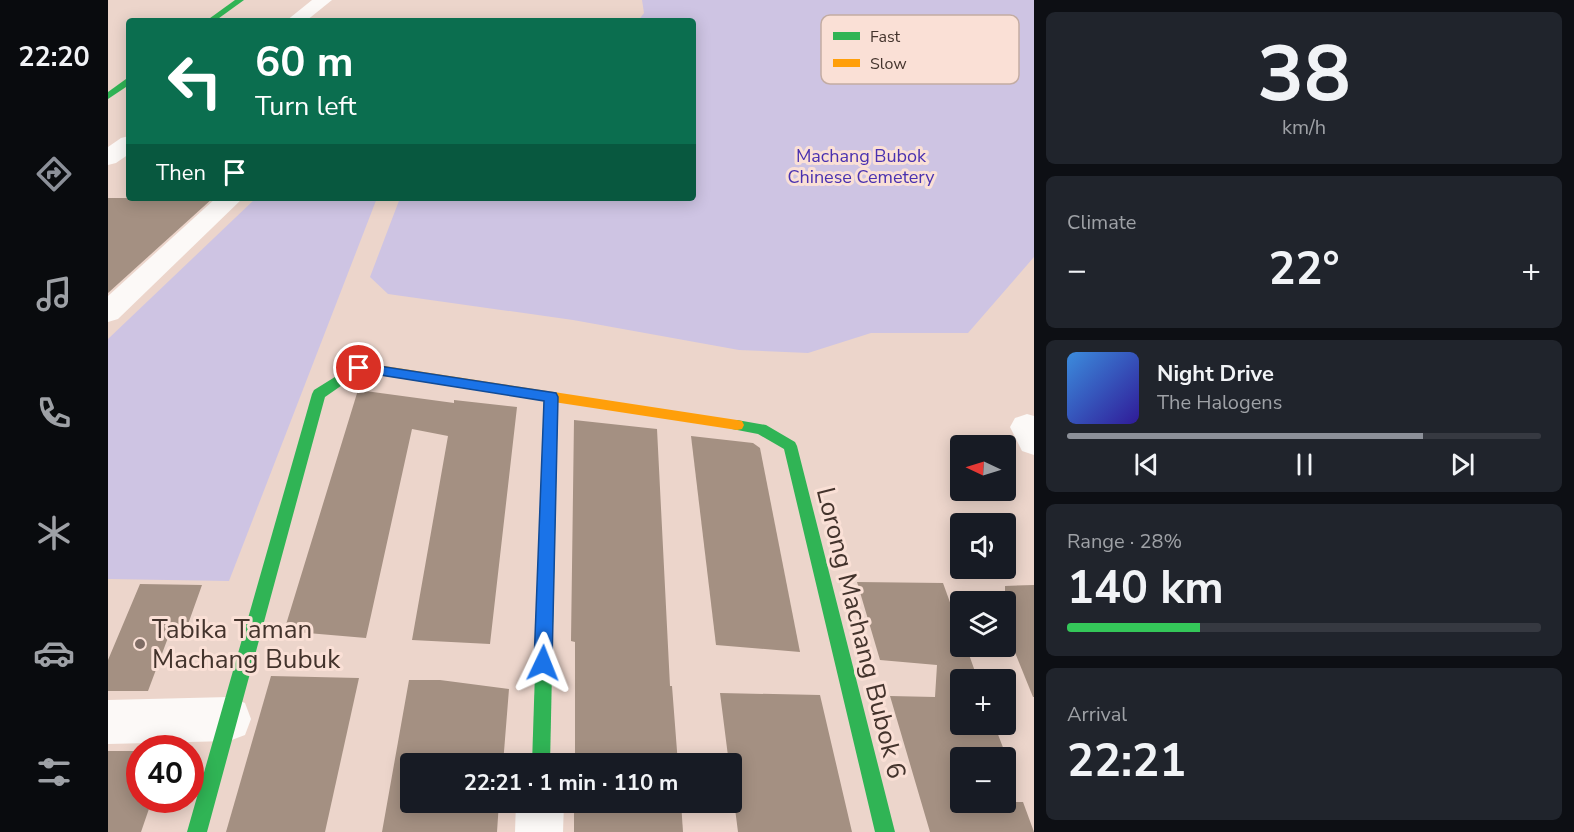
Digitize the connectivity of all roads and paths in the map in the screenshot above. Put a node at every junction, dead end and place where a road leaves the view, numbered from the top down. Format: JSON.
{"nodes":[{"id":1,"x":240,"y":0,"type":"edge"},
{"id":2,"x":323,"y":0,"type":"edge"},
{"id":3,"x":214,"y":18,"type":"edge"},
{"id":4,"x":299,"y":18,"type":"edge"},
{"id":5,"x":126,"y":83,"type":"edge"},
{"id":6,"x":108,"y":96,"type":"edge"},
{"id":7,"x":126,"y":144,"type":"edge"},
{"id":8,"x":108,"y":158,"type":"edge"},
{"id":9,"x":228,"y":201,"type":"edge"},
{"id":10,"x":108,"y":312,"type":"edge"},
{"id":11,"x":551,"y":397,"type":"junction"},
{"id":12,"x":229,"y":719,"type":"junction"},
{"id":13,"x":108,"y":722,"type":"edge"},
{"id":14,"x":541,"y":753,"type":"edge"},
{"id":15,"x":540,"y":813,"type":"edge"},
{"id":16,"x":197,"y":832,"type":"edge"},
{"id":17,"x":539,"y":832,"type":"edge"},
{"id":18,"x":885,"y":832,"type":"edge"}],
"edges":[{"from":1,"to":3,"type":"street"},
{"from":2,"to":4,"type":"street"},
{"from":5,"to":6,"type":"street"},
{"from":7,"to":8,"type":"street"},
{"from":9,"to":10,"type":"street"},
{"from":11,"to":12,"type":"street"},
{"from":11,"to":14,"type":"street"},
{"from":11,"to":18,"type":"street","name":"Lorong Machang Bubok 6"},
{"from":12,"to":13,"type":"street"},
{"from":12,"to":16,"type":"street"},
{"from":15,"to":17,"type":"street"}]}
